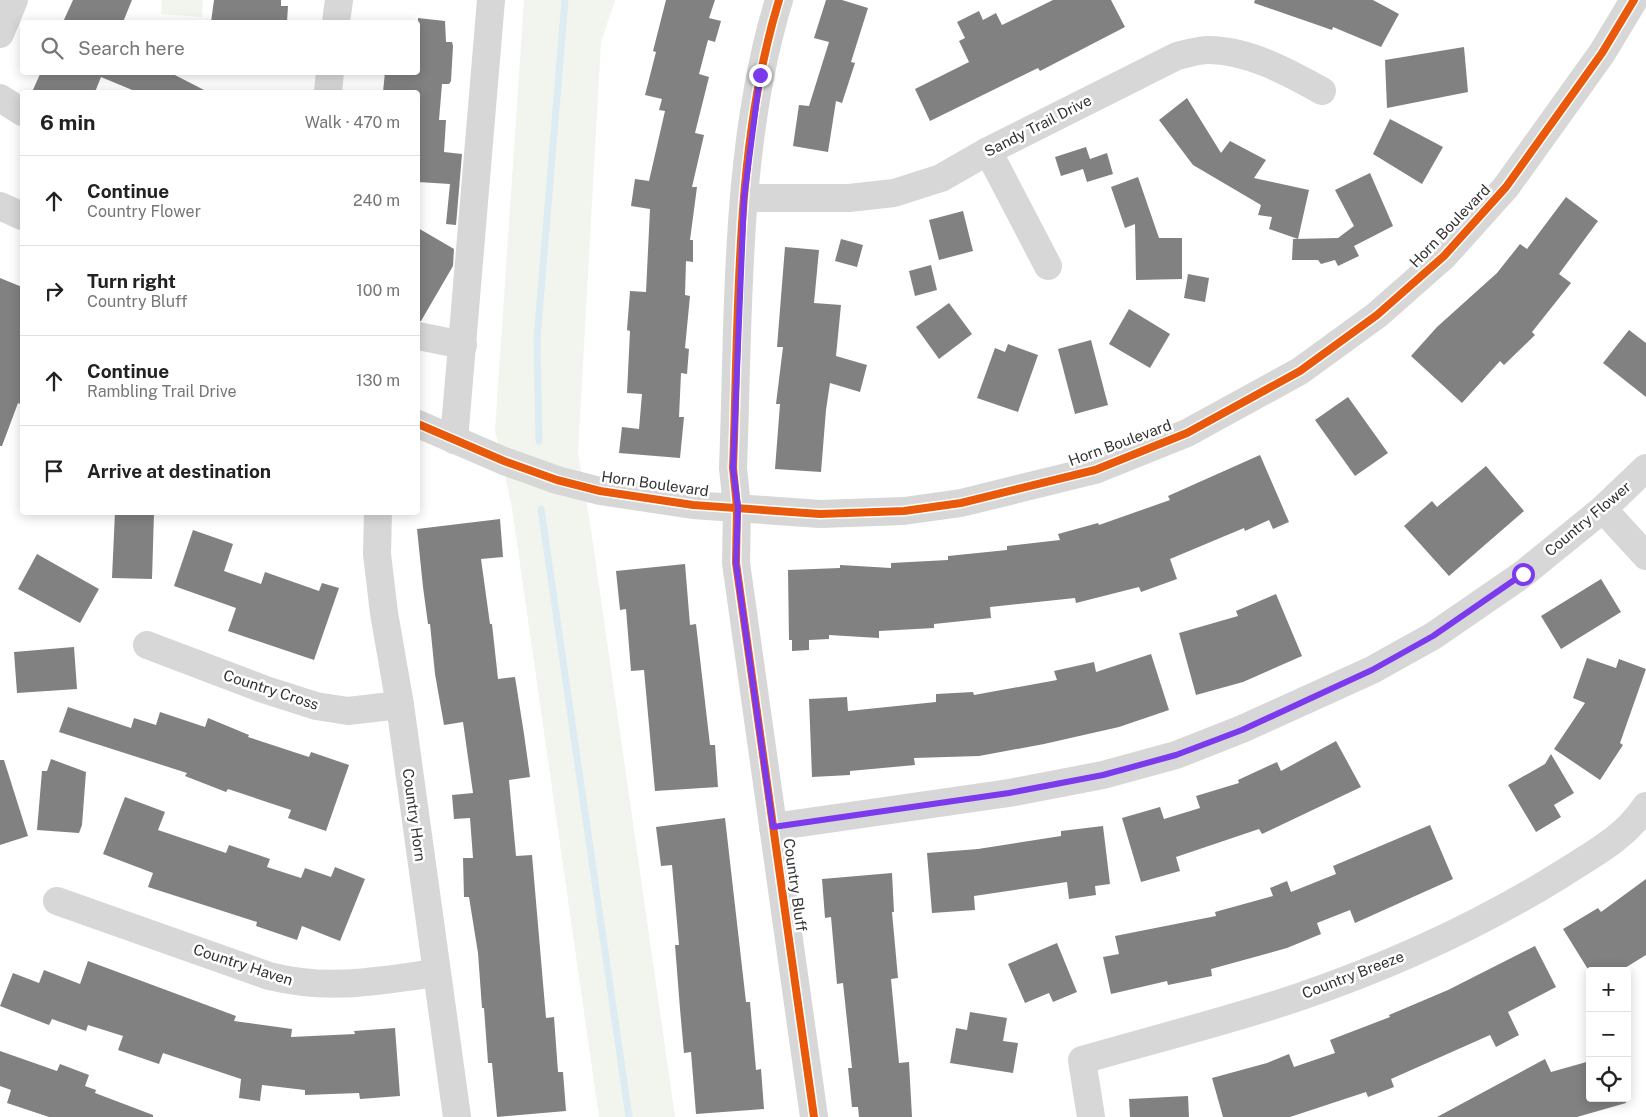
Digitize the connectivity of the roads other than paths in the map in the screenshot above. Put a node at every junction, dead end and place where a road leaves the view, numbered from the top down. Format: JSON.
{"nodes":[{"id":1,"x":14,"y":0,"type":"edge"},
{"id":2,"x":339,"y":0,"type":"edge"},
{"id":3,"x":491,"y":0,"type":"edge"},
{"id":4,"x":779,"y":0,"type":"edge"},
{"id":5,"x":1634,"y":0,"type":"edge"},
{"id":6,"x":336,"y":20,"type":"edge"},
{"id":7,"x":0,"y":34,"type":"edge"},
{"id":8,"x":330,"y":75,"type":"edge"},
{"id":9,"x":328,"y":90,"type":"edge"},
{"id":10,"x":1322,"y":91,"type":"dead end"},
{"id":11,"x":0,"y":98,"type":"edge"},
{"id":12,"x":20,"y":111,"type":"edge"},
{"id":13,"x":988,"y":151,"type":"junction"},
{"id":14,"x":744,"y":198,"type":"junction"},
{"id":15,"x":0,"y":206,"type":"edge"},
{"id":16,"x":20,"y":215,"type":"edge"},
{"id":17,"x":1048,"y":266,"type":"dead end"},
{"id":18,"x":420,"y":336,"type":"edge"},
{"id":19,"x":463,"y":345,"type":"junction"},
{"id":20,"x":420,"y":425,"type":"edge"},
{"id":21,"x":454,"y":440,"type":"junction"},
{"id":22,"x":1646,"y":468,"type":"edge"},
{"id":23,"x":738,"y":507,"type":"junction"},
{"id":24,"x":1603,"y":509,"type":"junction"},
{"id":25,"x":378,"y":515,"type":"edge"},
{"id":26,"x":1646,"y":556,"type":"edge"},
{"id":27,"x":147,"y":645,"type":"dead end"},
{"id":28,"x":400,"y":704,"type":"junction"},
{"id":29,"x":1646,"y":806,"type":"edge"},
{"id":30,"x":773,"y":827,"type":"junction"},
{"id":31,"x":57,"y":901,"type":"dead end"},
{"id":32,"x":436,"y":973,"type":"junction"},
{"id":33,"x":457,"y":1117,"type":"edge"},
{"id":34,"x":814,"y":1117,"type":"edge"},
{"id":35,"x":1091,"y":1117,"type":"edge"}],
"edges":[{"from":1,"to":7,"type":"street"},
{"from":2,"to":6,"type":"street"},
{"from":3,"to":19,"type":"street"},
{"from":4,"to":14,"type":"street","name":"Country Bluff"},
{"from":5,"to":23,"type":"street","name":"Horn Boulevard"},
{"from":8,"to":9,"type":"street"},
{"from":10,"to":13,"type":"street","name":"Sandy Trail Drive"},
{"from":11,"to":12,"type":"street"},
{"from":13,"to":14,"type":"street","name":"Sandy Trail Drive"},
{"from":13,"to":17,"type":"street"},
{"from":14,"to":23,"type":"street","name":"Country Bluff"},
{"from":15,"to":16,"type":"street"},
{"from":18,"to":19,"type":"street"},
{"from":19,"to":21,"type":"street"},
{"from":20,"to":21,"type":"street","name":"Horn Boulevard"},
{"from":21,"to":23,"type":"street","name":"Horn Boulevard"},
{"from":22,"to":24,"type":"street","name":"Country Flower"},
{"from":23,"to":30,"type":"street","name":"Country Bluff"},
{"from":24,"to":26,"type":"street"},
{"from":24,"to":30,"type":"street","name":"Country Flower"},
{"from":25,"to":28,"type":"street","name":"Country Horn"},
{"from":27,"to":28,"type":"street","name":"Country Cross"},
{"from":28,"to":32,"type":"street","name":"Country Horn"},
{"from":29,"to":35,"type":"street","name":"Country Breeze"},
{"from":30,"to":34,"type":"street","name":"Country Bluff"},
{"from":31,"to":32,"type":"street","name":"Country Haven"},
{"from":32,"to":33,"type":"street","name":"Country Horn"}]}
